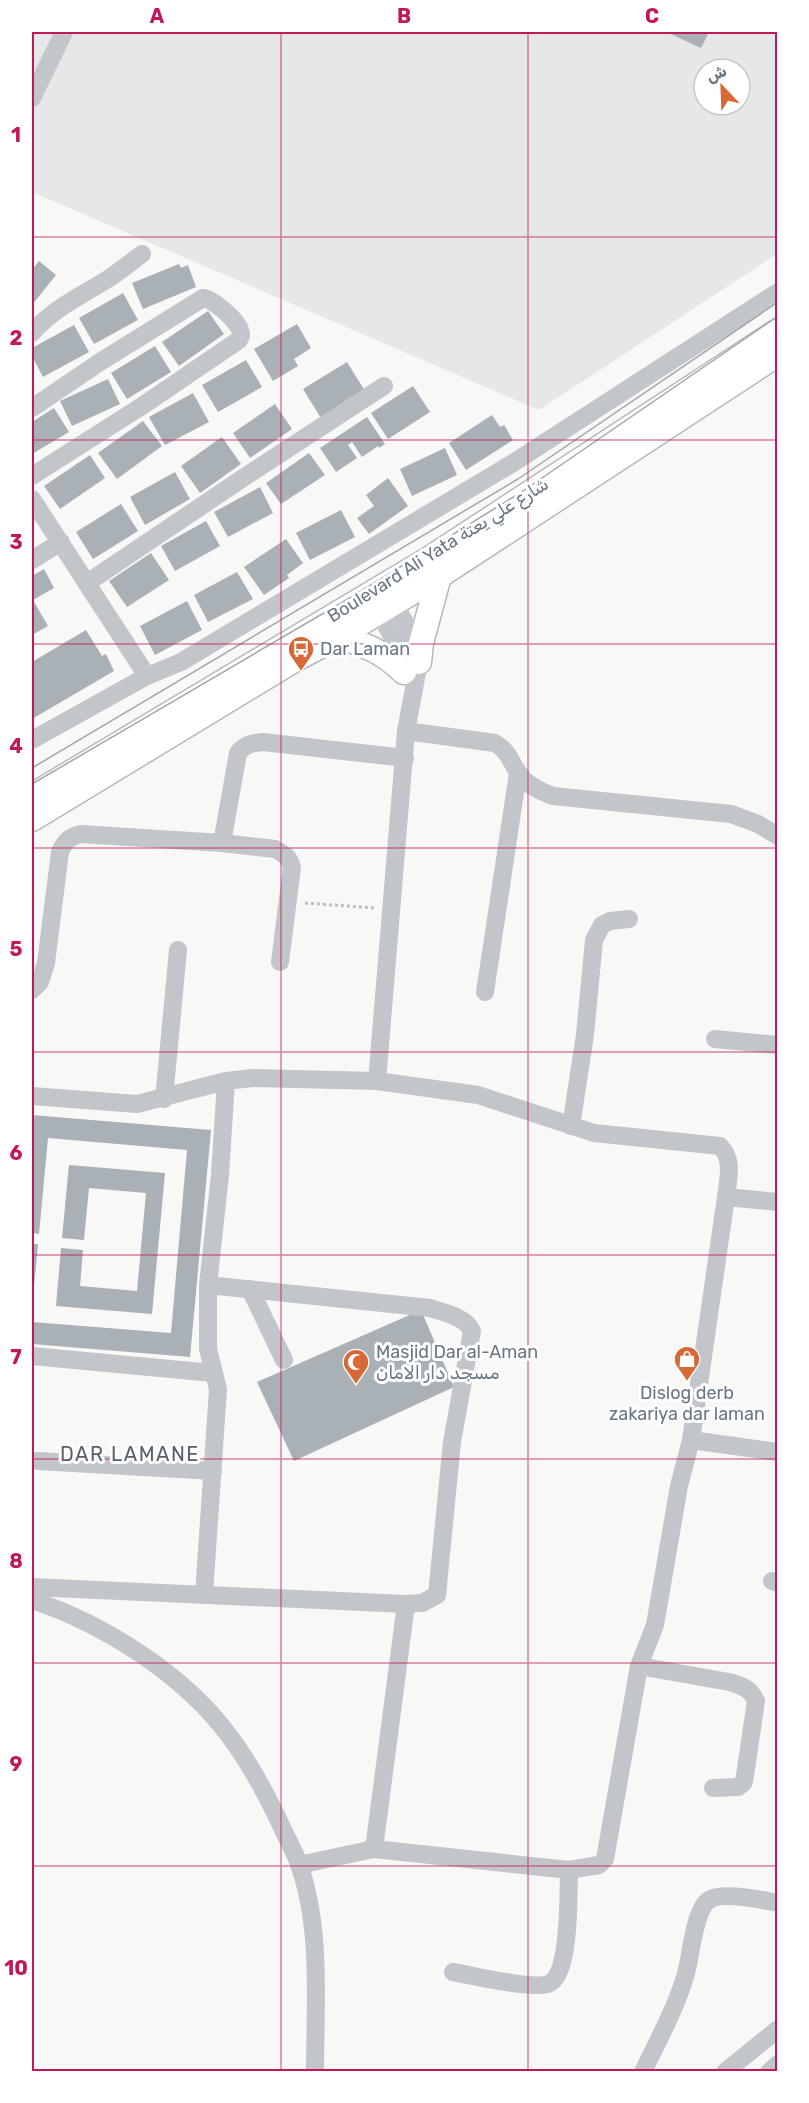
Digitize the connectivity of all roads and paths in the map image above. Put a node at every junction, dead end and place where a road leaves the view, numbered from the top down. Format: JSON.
{"nodes":[{"id":1,"x":64,"y":32,"type":"edge"},
{"id":2,"x":32,"y":98,"type":"edge"},
{"id":3,"x":142,"y":254,"type":"dead end"},
{"id":4,"x":777,"y":292,"type":"edge"},
{"id":5,"x":777,"y":331,"type":"edge"},
{"id":6,"x":32,"y":333,"type":"edge"},
{"id":7,"x":777,"y":354,"type":"edge"},
{"id":8,"x":384,"y":386,"type":"dead end"},
{"id":9,"x":32,"y":408,"type":"edge"},
{"id":10,"x":32,"y":476,"type":"edge"},
{"id":11,"x":32,"y":499,"type":"edge"},
{"id":12,"x":61,"y":542,"type":"junction"},
{"id":13,"x":32,"y":560,"type":"edge"},
{"id":14,"x":440,"y":576,"type":"junction"},
{"id":15,"x":87,"y":583,"type":"junction"},
{"id":16,"x":382,"y":600,"type":"junction"},
{"id":17,"x":339,"y":636,"type":"junction"},
{"id":18,"x":412,"y":674,"type":"junction"},
{"id":19,"x":147,"y":676,"type":"junction"},
{"id":20,"x":406,"y":731,"type":"junction"},
{"id":21,"x":32,"y":740,"type":"edge"},
{"id":22,"x":405,"y":758,"type":"junction"},
{"id":23,"x":518,"y":773,"type":"junction"},
{"id":24,"x":32,"y":796,"type":"edge"},
{"id":25,"x":32,"y":819,"type":"edge"},
{"id":26,"x":777,"y":836,"type":"edge"},
{"id":27,"x":222,"y":843,"type":"junction"},
{"id":28,"x":288,"y":901,"type":"junction"},
{"id":29,"x":392,"y":910,"type":"junction"},
{"id":30,"x":629,"y":920,"type":"dead end"},
{"id":31,"x":178,"y":950,"type":"dead end"},
{"id":32,"x":280,"y":962,"type":"dead end"},
{"id":33,"x":32,"y":990,"type":"edge"},
{"id":34,"x":485,"y":992,"type":"dead end"},
{"id":35,"x":715,"y":1039,"type":"dead end"},
{"id":36,"x":777,"y":1045,"type":"edge"},
{"id":37,"x":226,"y":1081,"type":"junction"},
{"id":38,"x":377,"y":1081,"type":"junction"},
{"id":39,"x":32,"y":1096,"type":"edge"},
{"id":40,"x":164,"y":1099,"type":"junction"},
{"id":41,"x":571,"y":1126,"type":"junction"},
{"id":42,"x":726,"y":1197,"type":"junction"},
{"id":43,"x":777,"y":1202,"type":"edge"},
{"id":44,"x":208,"y":1285,"type":"junction"},
{"id":45,"x":250,"y":1289,"type":"junction"},
{"id":46,"x":32,"y":1356,"type":"edge"},
{"id":47,"x":284,"y":1360,"type":"dead end"},
{"id":48,"x":213,"y":1373,"type":"junction"},
{"id":49,"x":691,"y":1440,"type":"junction"},
{"id":50,"x":777,"y":1452,"type":"edge"},
{"id":51,"x":38,"y":1461,"type":"dead end"},
{"id":52,"x":213,"y":1471,"type":"junction"},
{"id":53,"x":32,"y":1587,"type":"edge"},
{"id":54,"x":204,"y":1594,"type":"junction"},
{"id":55,"x":32,"y":1600,"type":"edge"},
{"id":56,"x":405,"y":1604,"type":"junction"},
{"id":57,"x":639,"y":1666,"type":"junction"},
{"id":58,"x":714,"y":1788,"type":"dead end"},
{"id":59,"x":374,"y":1849,"type":"junction"},
{"id":60,"x":299,"y":1865,"type":"junction"},
{"id":61,"x":569,"y":1870,"type":"junction"},
{"id":62,"x":777,"y":1903,"type":"edge"},
{"id":63,"x":453,"y":1972,"type":"dead end"},
{"id":64,"x":777,"y":2029,"type":"edge"},
{"id":65,"x":777,"y":2064,"type":"edge"},
{"id":66,"x":742,"y":2066,"type":"edge"},
{"id":67,"x":315,"y":2072,"type":"edge"},
{"id":68,"x":643,"y":2072,"type":"edge"},
{"id":69,"x":725,"y":2072,"type":"edge"},
{"id":70,"x":769,"y":2072,"type":"edge"}],
"edges":[{"from":1,"to":2,"type":"street"},
{"from":3,"to":6,"type":"street"},
{"from":4,"to":19,"type":"street","name":"Boulevard Ali Yata شارع علي يعتة"},
{"from":5,"to":16,"type":"main road","name":"Boulevard Ali Yata شارع علي يعتة"},
{"from":7,"to":14,"type":"main road","name":"Boulevard Ali Yata شارع علي يعتة"},
{"from":8,"to":15,"type":"street"},
{"from":9,"to":10,"type":"street"},
{"from":11,"to":12,"type":"street"},
{"from":12,"to":13,"type":"street"},
{"from":12,"to":15,"type":"street"},
{"from":14,"to":16,"type":"main road","name":"Boulevard Ali Yata شارع علي يعتة"},
{"from":14,"to":18,"type":"main road"},
{"from":15,"to":19,"type":"street"},
{"from":16,"to":17,"type":"main road","name":"Boulevard Ali Yata شارع علي يعتة"},
{"from":16,"to":18,"type":"street"},
{"from":16,"to":24,"type":"main road","name":"Boulevard Ali Yata شارع علي يعتة"},
{"from":17,"to":18,"type":"main road"},
{"from":17,"to":25,"type":"main road","name":"Boulevard Ali Yata شارع علي يعتة"},
{"from":18,"to":20,"type":"street"},
{"from":19,"to":21,"type":"street","name":"Boulevard Ali Yata شارع علي يعتة"},
{"from":20,"to":22,"type":"street"},
{"from":20,"to":23,"type":"street"},
{"from":22,"to":27,"type":"street"},
{"from":22,"to":29,"type":"street"},
{"from":23,"to":26,"type":"street"},
{"from":23,"to":34,"type":"street"},
{"from":27,"to":28,"type":"street"},
{"from":27,"to":33,"type":"street"},
{"from":28,"to":29,"type":"path"},
{"from":28,"to":32,"type":"street"},
{"from":29,"to":38,"type":"street"},
{"from":30,"to":41,"type":"street"},
{"from":31,"to":40,"type":"street"},
{"from":35,"to":36,"type":"street"},
{"from":37,"to":38,"type":"street"},
{"from":37,"to":40,"type":"street"},
{"from":37,"to":44,"type":"street"},
{"from":38,"to":41,"type":"street"},
{"from":39,"to":40,"type":"street"},
{"from":41,"to":42,"type":"street"},
{"from":42,"to":43,"type":"street"},
{"from":42,"to":49,"type":"street"},
{"from":44,"to":45,"type":"street"},
{"from":44,"to":48,"type":"street"},
{"from":45,"to":47,"type":"street"},
{"from":45,"to":56,"type":"street"},
{"from":46,"to":48,"type":"street"},
{"from":48,"to":52,"type":"street"},
{"from":49,"to":50,"type":"street"},
{"from":49,"to":57,"type":"street"},
{"from":51,"to":52,"type":"street"},
{"from":52,"to":54,"type":"street"},
{"from":53,"to":54,"type":"street"},
{"from":54,"to":56,"type":"street"},
{"from":55,"to":60,"type":"street"},
{"from":56,"to":59,"type":"street"},
{"from":57,"to":58,"type":"street"},
{"from":57,"to":61,"type":"street"},
{"from":59,"to":60,"type":"street"},
{"from":59,"to":61,"type":"street"},
{"from":60,"to":67,"type":"street"},
{"from":61,"to":63,"type":"street"},
{"from":62,"to":68,"type":"street"},
{"from":64,"to":66,"type":"street"},
{"from":65,"to":70,"type":"street"},
{"from":66,"to":69,"type":"street"}]}
